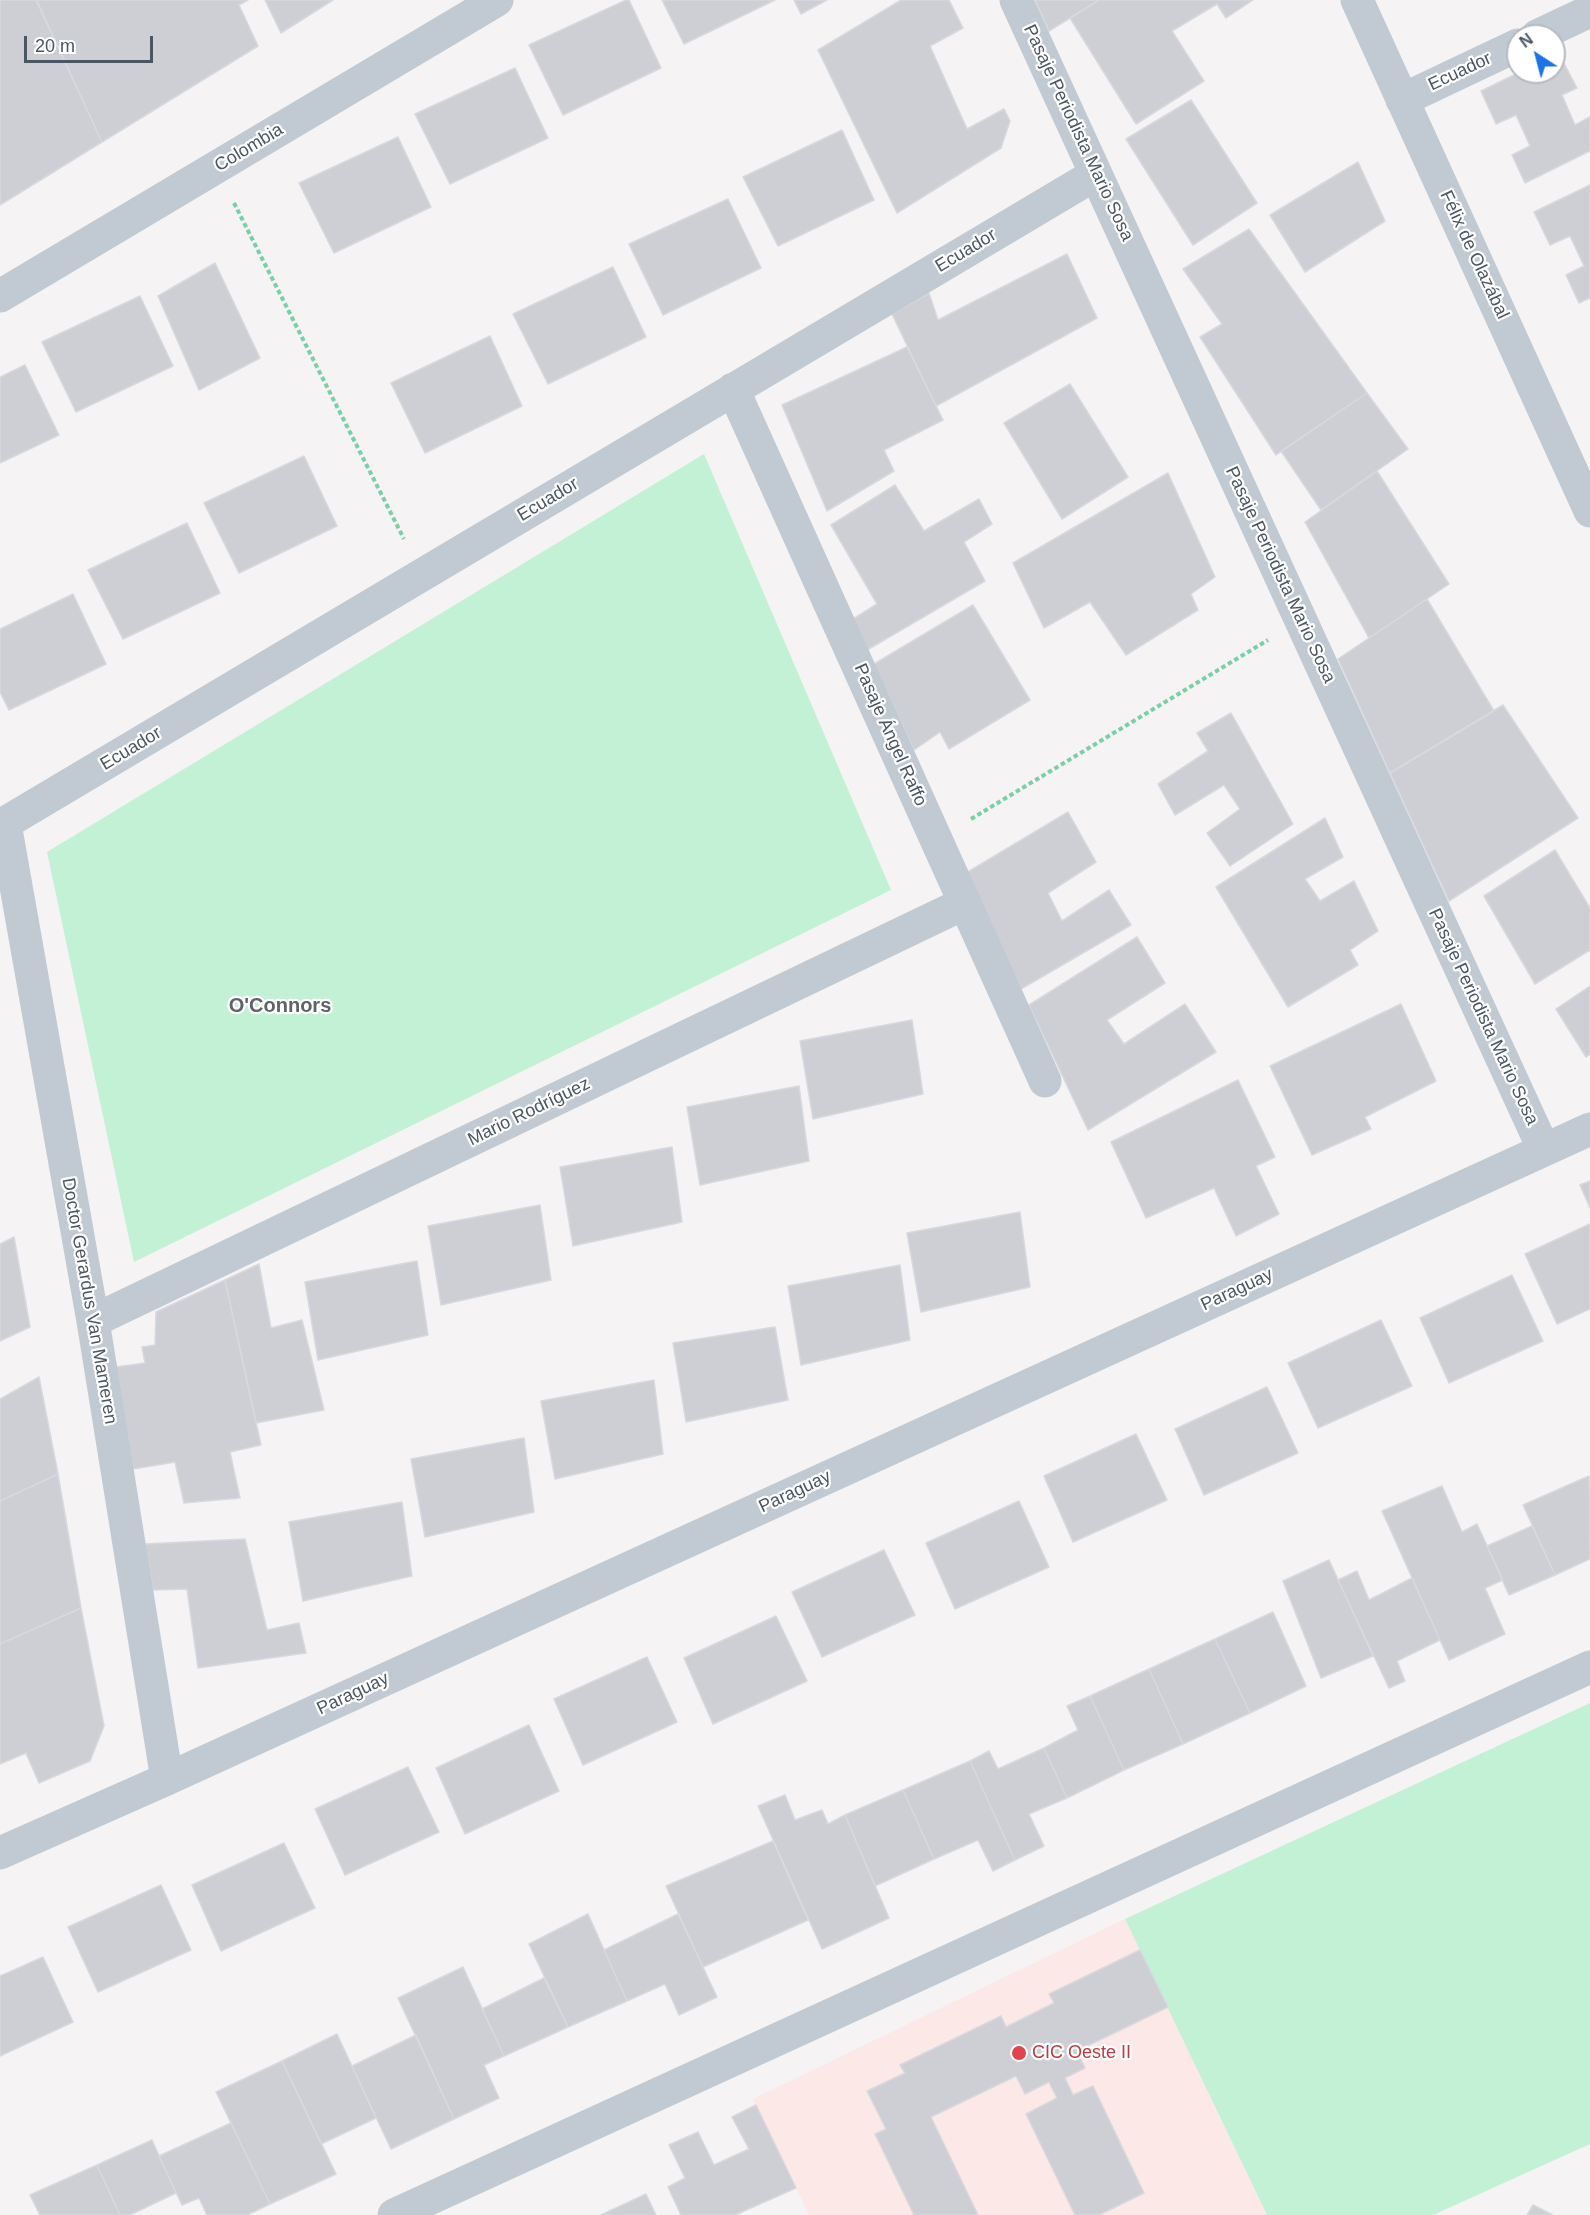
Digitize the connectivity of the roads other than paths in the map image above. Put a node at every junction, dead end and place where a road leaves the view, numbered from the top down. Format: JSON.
{"nodes":[{"id":1,"x":497,"y":0,"type":"edge"},
{"id":2,"x":1016,"y":0,"type":"edge"},
{"id":3,"x":1357,"y":0,"type":"edge"},
{"id":4,"x":1590,"y":11,"type":"edge"},
{"id":5,"x":1562,"y":24,"type":"edge"},
{"id":6,"x":1506,"y":51,"type":"edge"},
{"id":7,"x":1402,"y":100,"type":"junction"},
{"id":8,"x":1096,"y":174,"type":"junction"},
{"id":9,"x":0,"y":296,"type":"edge"},
{"id":10,"x":733,"y":389,"type":"junction"},
{"id":11,"x":1590,"y":511,"type":"edge"},
{"id":12,"x":2,"y":825,"type":"edge"},
{"id":13,"x":965,"y":903,"type":"junction"},
{"id":14,"x":1045,"y":1081,"type":"dead end"},
{"id":15,"x":1590,"y":1130,"type":"edge"},
{"id":16,"x":1544,"y":1150,"type":"junction"},
{"id":17,"x":93,"y":1321,"type":"junction"},
{"id":18,"x":1590,"y":1667,"type":"edge"},
{"id":19,"x":167,"y":1779,"type":"junction"},
{"id":20,"x":0,"y":1853,"type":"edge"},
{"id":21,"x":394,"y":2215,"type":"edge"}],
"edges":[{"from":1,"to":9,"type":"street","name":"Colombia"},
{"from":2,"to":8,"type":"street","name":"Pasaje Periodista Mario Sosa"},
{"from":3,"to":7,"type":"street","name":"Félix de Olazábal"},
{"from":4,"to":5,"type":"street"},
{"from":6,"to":7,"type":"street","name":"Ecuador"},
{"from":7,"to":11,"type":"street","name":"Félix de Olazábal"},
{"from":8,"to":10,"type":"street","name":"Ecuador"},
{"from":8,"to":16,"type":"street","name":"Pasaje Periodista Mario Sosa"},
{"from":10,"to":12,"type":"street","name":"Ecuador"},
{"from":10,"to":13,"type":"street","name":"Pasaje Ángel Raffo"},
{"from":12,"to":17,"type":"street","name":"Doctor Gerardus Van Mameren"},
{"from":13,"to":14,"type":"street","name":"Pasaje Ángel Raffo"},
{"from":13,"to":17,"type":"street","name":"Mario Rodríguez"},
{"from":15,"to":16,"type":"street","name":"Paraguay"},
{"from":16,"to":19,"type":"street","name":"Paraguay"},
{"from":17,"to":19,"type":"street","name":"Doctor Gerardus Van Mameren"},
{"from":18,"to":21,"type":"street"},
{"from":19,"to":20,"type":"street","name":"Paraguay"}]}
